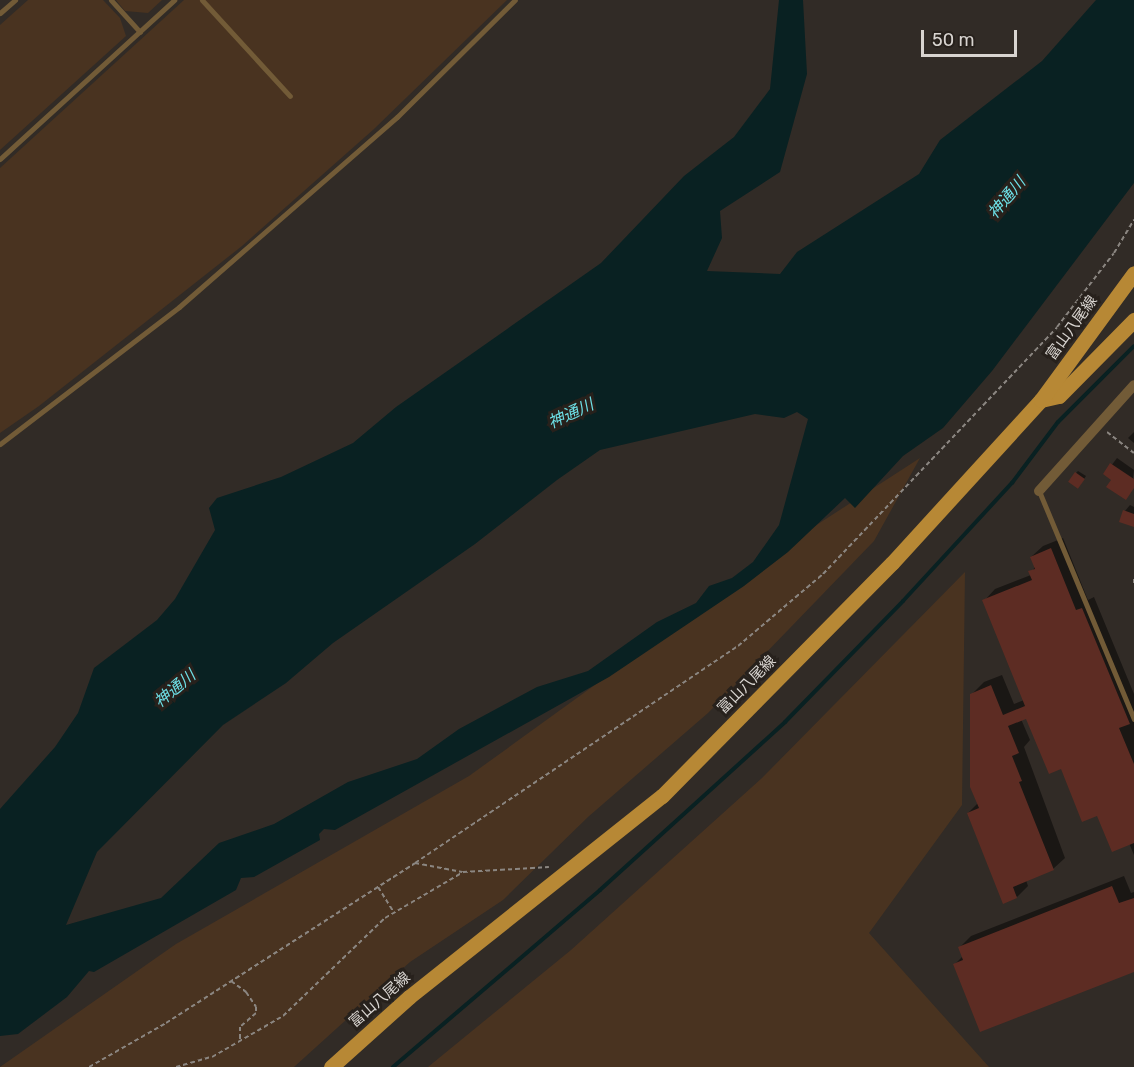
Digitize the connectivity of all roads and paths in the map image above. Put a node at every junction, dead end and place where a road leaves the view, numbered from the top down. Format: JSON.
{"nodes":[{"id":1,"x":15,"y":0,"type":"edge"},
{"id":2,"x":111,"y":0,"type":"edge"},
{"id":3,"x":174,"y":0,"type":"edge"},
{"id":4,"x":202,"y":0,"type":"edge"},
{"id":5,"x":515,"y":0,"type":"edge"},
{"id":6,"x":0,"y":13,"type":"edge"},
{"id":7,"x":140,"y":32,"type":"junction"},
{"id":8,"x":290,"y":96,"type":"dead end"},
{"id":9,"x":0,"y":159,"type":"edge"},
{"id":10,"x":1134,"y":220,"type":"edge"},
{"id":11,"x":1134,"y":273,"type":"edge"},
{"id":12,"x":1134,"y":320,"type":"edge"},
{"id":13,"x":1134,"y":385,"type":"edge"},
{"id":14,"x":1041,"y":400,"type":"junction"},
{"id":15,"x":1100,"y":426,"type":"junction"},
{"id":16,"x":0,"y":444,"type":"edge"},
{"id":17,"x":1134,"y":453,"type":"edge"},
{"id":18,"x":1039,"y":491,"type":"joint"},
{"id":19,"x":1134,"y":579,"type":"edge"},
{"id":20,"x":1134,"y":585,"type":"edge"},
{"id":21,"x":1134,"y":719,"type":"edge"},
{"id":22,"x":415,"y":863,"type":"junction"},
{"id":23,"x":463,"y":872,"type":"junction"},
{"id":24,"x":564,"y":876,"type":"junction"},
{"id":25,"x":378,"y":887,"type":"junction"},
{"id":26,"x":394,"y":913,"type":"junction"},
{"id":27,"x":231,"y":981,"type":"junction"},
{"id":28,"x":240,"y":1041,"type":"junction"},
{"id":29,"x":89,"y":1067,"type":"edge"},
{"id":30,"x":176,"y":1067,"type":"edge"},
{"id":31,"x":331,"y":1067,"type":"edge"}],
"edges":[{"from":1,"to":6,"type":"lane"},
{"from":2,"to":7,"type":"lane"},
{"from":3,"to":7,"type":"lane"},
{"from":4,"to":8,"type":"lane"},
{"from":5,"to":16,"type":"lane"},
{"from":7,"to":9,"type":"lane"},
{"from":10,"to":22,"type":"path"},
{"from":11,"to":14,"type":"main road","name":"富山八尾線"},
{"from":12,"to":14,"type":"main road"},
{"from":13,"to":15,"type":"street"},
{"from":14,"to":24,"type":"main road","name":"富山八尾線"},
{"from":15,"to":17,"type":"path"},
{"from":15,"to":18,"type":"street"},
{"from":18,"to":21,"type":"lane"},
{"from":19,"to":20,"type":"path"},
{"from":22,"to":23,"type":"path"},
{"from":22,"to":25,"type":"path"},
{"from":23,"to":24,"type":"path"},
{"from":23,"to":26,"type":"path"},
{"from":24,"to":31,"type":"main road","name":"富山八尾線"},
{"from":25,"to":26,"type":"path"},
{"from":25,"to":27,"type":"path"},
{"from":26,"to":28,"type":"path"},
{"from":27,"to":28,"type":"path"},
{"from":27,"to":29,"type":"path"},
{"from":28,"to":30,"type":"path"}]}
